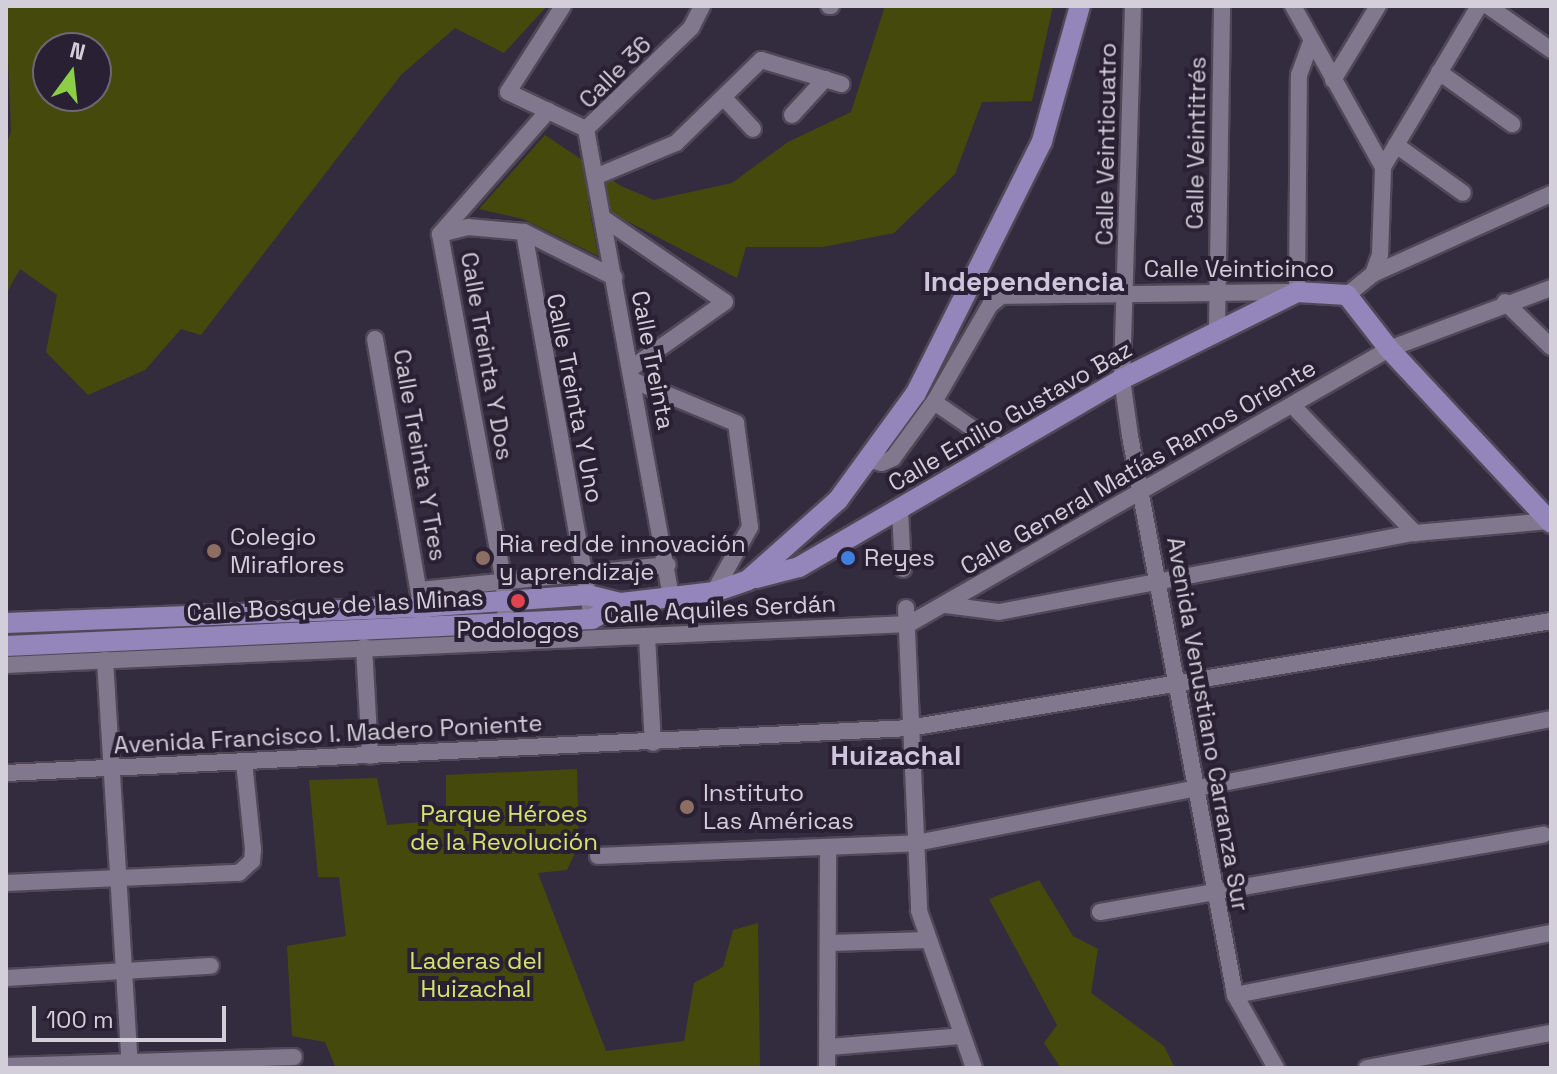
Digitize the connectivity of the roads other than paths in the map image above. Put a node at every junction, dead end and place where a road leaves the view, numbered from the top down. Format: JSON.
{"nodes":[{"id":1,"x":563,"y":6,"type":"edge"},
{"id":2,"x":702,"y":6,"type":"edge"},
{"id":3,"x":1080,"y":6,"type":"edge"},
{"id":4,"x":1133,"y":6,"type":"edge"},
{"id":5,"x":1222,"y":6,"type":"edge"},
{"id":6,"x":1293,"y":6,"type":"edge"},
{"id":7,"x":1378,"y":6,"type":"edge"},
{"id":8,"x":1479,"y":6,"type":"edge"},
{"id":9,"x":1488,"y":6,"type":"edge"},
{"id":10,"x":1311,"y":42,"type":"junction"},
{"id":11,"x":1551,"y":50,"type":"edge"},
{"id":12,"x":1439,"y":72,"type":"junction"},
{"id":13,"x":1333,"y":80,"type":"junction"},
{"id":14,"x":725,"y":99,"type":"junction"},
{"id":15,"x":548,"y":111,"type":"junction"},
{"id":16,"x":792,"y":115,"type":"dead end"},
{"id":17,"x":1512,"y":124,"type":"dead end"},
{"id":18,"x":586,"y":129,"type":"junction"},
{"id":19,"x":753,"y":129,"type":"dead end"},
{"id":20,"x":1396,"y":145,"type":"junction"},
{"id":21,"x":1383,"y":167,"type":"junction"},
{"id":22,"x":595,"y":177,"type":"junction"},
{"id":23,"x":1463,"y":193,"type":"dead end"},
{"id":24,"x":1551,"y":194,"type":"edge"},
{"id":25,"x":603,"y":218,"type":"junction"},
{"id":26,"x":524,"y":232,"type":"junction"},
{"id":27,"x":440,"y":234,"type":"junction"},
{"id":28,"x":1373,"y":274,"type":"junction"},
{"id":29,"x":614,"y":277,"type":"junction"},
{"id":30,"x":1551,"y":288,"type":"edge"},
{"id":31,"x":1297,"y":292,"type":"junction"},
{"id":32,"x":1218,"y":294,"type":"junction"},
{"id":33,"x":1127,"y":295,"type":"junction"},
{"id":34,"x":1347,"y":295,"type":"junction"},
{"id":35,"x":1505,"y":302,"type":"junction"},
{"id":36,"x":1217,"y":328,"type":"junction"},
{"id":37,"x":375,"y":339,"type":"dead end"},
{"id":38,"x":1551,"y":347,"type":"edge"},
{"id":39,"x":1389,"y":349,"type":"junction"},
{"id":40,"x":631,"y":374,"type":"junction"},
{"id":41,"x":1122,"y":379,"type":"junction"},
{"id":42,"x":934,"y":402,"type":"junction"},
{"id":43,"x":1294,"y":407,"type":"junction"},
{"id":44,"x":1003,"y":449,"type":"junction"},
{"id":45,"x":870,"y":460,"type":"junction"},
{"id":46,"x":1141,"y":493,"type":"junction"},
{"id":47,"x":900,"y":511,"type":"junction"},
{"id":48,"x":1550,"y":522,"type":"edge"},
{"id":49,"x":1415,"y":533,"type":"junction"},
{"id":50,"x":668,"y":565,"type":"junction"},
{"id":51,"x":903,"y":569,"type":"dead end"},
{"id":52,"x":584,"y":574,"type":"junction"},
{"id":53,"x":748,"y":580,"type":"junction"},
{"id":54,"x":1160,"y":581,"type":"junction"},
{"id":55,"x":505,"y":592,"type":"junction"},
{"id":56,"x":714,"y":592,"type":"junction"},
{"id":57,"x":588,"y":595,"type":"junction"},
{"id":58,"x":672,"y":600,"type":"junction"},
{"id":59,"x":621,"y":603,"type":"junction"},
{"id":60,"x":946,"y":605,"type":"junction"},
{"id":61,"x":422,"y":608,"type":"junction"},
{"id":62,"x":907,"y":616,"type":"junction"},
{"id":63,"x":592,"y":619,"type":"junction"},
{"id":64,"x":1551,"y":621,"type":"edge"},
{"id":65,"x":6,"y":623,"type":"edge"},
{"id":66,"x":506,"y":624,"type":"junction"},
{"id":67,"x":647,"y":637,"type":"junction"},
{"id":68,"x":6,"y":646,"type":"edge"},
{"id":69,"x":364,"y":647,"type":"junction"},
{"id":70,"x":105,"y":660,"type":"junction"},
{"id":71,"x":6,"y":665,"type":"edge"},
{"id":72,"x":1176,"y":685,"type":"junction"},
{"id":73,"x":1551,"y":719,"type":"edge"},
{"id":74,"x":909,"y":728,"type":"junction"},
{"id":75,"x":653,"y":743,"type":"junction"},
{"id":76,"x":370,"y":756,"type":"junction"},
{"id":77,"x":244,"y":762,"type":"junction"},
{"id":78,"x":115,"y":769,"type":"junction"},
{"id":79,"x":6,"y":773,"type":"edge"},
{"id":80,"x":1193,"y":789,"type":"junction"},
{"id":81,"x":1543,"y":835,"type":"dead end"},
{"id":82,"x":916,"y":843,"type":"junction"},
{"id":83,"x":828,"y":848,"type":"junction"},
{"id":84,"x":598,"y":856,"type":"dead end"},
{"id":85,"x":119,"y":879,"type":"junction"},
{"id":86,"x":6,"y":883,"type":"edge"},
{"id":87,"x":1212,"y":895,"type":"junction"},
{"id":88,"x":1100,"y":912,"type":"dead end"},
{"id":89,"x":1551,"y":933,"type":"edge"},
{"id":90,"x":927,"y":940,"type":"junction"},
{"id":91,"x":829,"y":943,"type":"junction"},
{"id":92,"x":211,"y":966,"type":"dead end"},
{"id":93,"x":126,"y":974,"type":"junction"},
{"id":94,"x":6,"y":978,"type":"edge"},
{"id":95,"x":1235,"y":995,"type":"junction"},
{"id":96,"x":1551,"y":1033,"type":"edge"},
{"id":97,"x":962,"y":1036,"type":"junction"},
{"id":98,"x":828,"y":1047,"type":"junction"},
{"id":99,"x":294,"y":1057,"type":"dead end"},
{"id":100,"x":6,"y":1066,"type":"edge"},
{"id":101,"x":130,"y":1066,"type":"edge"},
{"id":102,"x":827,"y":1068,"type":"edge"},
{"id":103,"x":974,"y":1068,"type":"edge"},
{"id":104,"x":1276,"y":1068,"type":"edge"},
{"id":105,"x":1367,"y":1068,"type":"edge"}],
"edges":[{"from":1,"to":15,"type":"street"},
{"from":2,"to":18,"type":"street","name":"Calle 36"},
{"from":3,"to":45,"type":"main road"},
{"from":4,"to":33,"type":"street","name":"Calle Veinticuatro"},
{"from":5,"to":32,"type":"street","name":"Calle Veintitrés"},
{"from":6,"to":10,"type":"street"},
{"from":7,"to":13,"type":"street"},
{"from":8,"to":12,"type":"street"},
{"from":9,"to":11,"type":"street"},
{"from":10,"to":13,"type":"street"},
{"from":10,"to":31,"type":"street"},
{"from":12,"to":17,"type":"street"},
{"from":12,"to":20,"type":"street"},
{"from":13,"to":21,"type":"street"},
{"from":14,"to":16,"type":"street"},
{"from":14,"to":19,"type":"street"},
{"from":14,"to":22,"type":"street"},
{"from":15,"to":18,"type":"street"},
{"from":15,"to":27,"type":"street"},
{"from":18,"to":22,"type":"street","name":"Calle Treinta"},
{"from":20,"to":21,"type":"street"},
{"from":20,"to":23,"type":"street"},
{"from":21,"to":28,"type":"street"},
{"from":22,"to":25,"type":"street","name":"Calle Treinta"},
{"from":24,"to":28,"type":"street"},
{"from":25,"to":29,"type":"street","name":"Calle Treinta"},
{"from":25,"to":40,"type":"street"},
{"from":26,"to":27,"type":"street","name":"Calle Treinta Y Dos"},
{"from":26,"to":29,"type":"street","name":"Calle Treinta Y Dos"},
{"from":26,"to":52,"type":"street","name":"Calle Treinta Y Uno"},
{"from":27,"to":55,"type":"street","name":"Calle Treinta Y Dos"},
{"from":28,"to":34,"type":"street"},
{"from":29,"to":40,"type":"street","name":"Calle Treinta"},
{"from":30,"to":35,"type":"street","name":"Calle General Matías Ramos Oriente"},
{"from":31,"to":32,"type":"street","name":"Calle Veinticinco"},
{"from":31,"to":34,"type":"main road","name":"Calle Veinticinco"},
{"from":31,"to":36,"type":"main road","name":"Calle Emilio Gustavo Baz"},
{"from":32,"to":33,"type":"street","name":"Calle Veinticinco"},
{"from":32,"to":36,"type":"street","name":"Calle Veintitrés"},
{"from":33,"to":41,"type":"street","name":"Calle Veinticuatro"},
{"from":33,"to":42,"type":"street","name":"Calle Veinticinco"},
{"from":34,"to":39,"type":"main road"},
{"from":35,"to":38,"type":"street"},
{"from":35,"to":39,"type":"street","name":"Calle General Matías Ramos Oriente"},
{"from":36,"to":41,"type":"main road","name":"Calle Emilio Gustavo Baz"},
{"from":37,"to":61,"type":"street","name":"Calle Treinta Y Tres"},
{"from":39,"to":43,"type":"street","name":"Calle General Matías Ramos Oriente"},
{"from":39,"to":48,"type":"main road"},
{"from":40,"to":50,"type":"street","name":"Calle Treinta"},
{"from":40,"to":56,"type":"street"},
{"from":41,"to":44,"type":"main road","name":"Calle Emilio Gustavo Baz"},
{"from":41,"to":46,"type":"street","name":"Avenida Venustiano Carranza Sur"},
{"from":42,"to":44,"type":"street"},
{"from":42,"to":45,"type":"street"},
{"from":43,"to":46,"type":"street","name":"Calle General Matías Ramos Oriente"},
{"from":43,"to":49,"type":"street"},
{"from":44,"to":47,"type":"main road","name":"Calle Emilio Gustavo Baz"},
{"from":45,"to":53,"type":"main road"},
{"from":46,"to":54,"type":"street","name":"Avenida Venustiano Carranza Sur"},
{"from":46,"to":60,"type":"street","name":"Calle General Matías Ramos Oriente"},
{"from":47,"to":51,"type":"street"},
{"from":47,"to":53,"type":"main road","name":"Calle Emilio Gustavo Baz"},
{"from":48,"to":49,"type":"street"},
{"from":49,"to":54,"type":"street"},
{"from":50,"to":52,"type":"street"},
{"from":50,"to":58,"type":"street","name":"Calle Treinta"},
{"from":52,"to":55,"type":"street"},
{"from":52,"to":57,"type":"street","name":"Calle Treinta Y Uno"},
{"from":53,"to":56,"type":"main road"},
{"from":54,"to":60,"type":"street"},
{"from":54,"to":72,"type":"street","name":"Avenida Venustiano Carranza Sur"},
{"from":55,"to":57,"type":"main road","name":"Calle Bosque de las Minas"},
{"from":55,"to":61,"type":"main road","name":"Calle Bosque de las Minas"},
{"from":55,"to":66,"type":"street","name":"Calle Treinta Y Dos"},
{"from":56,"to":58,"type":"main road"},
{"from":57,"to":59,"type":"main road","name":"Calle Bosque de las Minas"},
{"from":57,"to":63,"type":"street","name":"Calle Treinta Y Uno"},
{"from":58,"to":59,"type":"main road"},
{"from":59,"to":63,"type":"main road","name":"Calle Bosque de las Minas"},
{"from":60,"to":62,"type":"street","name":"Calle General Matías Ramos Oriente"},
{"from":61,"to":65,"type":"main road","name":"Calle Bosque de las Minas"},
{"from":61,"to":66,"type":"main road","name":"Calle Bosque de las Minas"},
{"from":61,"to":68,"type":"main road","name":"Calle Bosque de las Minas"},
{"from":62,"to":67,"type":"street","name":"Calle Aquiles Serdán"},
{"from":62,"to":74,"type":"street"},
{"from":63,"to":66,"type":"main road","name":"Calle Bosque de las Minas"},
{"from":64,"to":72,"type":"street","name":"Avenida Francisco I. Madero Poniente"},
{"from":67,"to":69,"type":"street","name":"Calle Aquiles Serdán"},
{"from":67,"to":75,"type":"street"},
{"from":69,"to":70,"type":"street","name":"Calle Aquiles Serdán"},
{"from":69,"to":76,"type":"street"},
{"from":70,"to":71,"type":"street","name":"Calle Aquiles Serdán"},
{"from":70,"to":78,"type":"street"},
{"from":72,"to":74,"type":"street","name":"Avenida Francisco I. Madero Poniente"},
{"from":72,"to":80,"type":"street","name":"Avenida Venustiano Carranza Sur"},
{"from":73,"to":80,"type":"street"},
{"from":74,"to":75,"type":"street","name":"Avenida Francisco I. Madero Poniente"},
{"from":74,"to":82,"type":"street"},
{"from":75,"to":76,"type":"street","name":"Avenida Francisco I. Madero Poniente"},
{"from":76,"to":77,"type":"street","name":"Avenida Francisco I. Madero Poniente"},
{"from":77,"to":78,"type":"street","name":"Avenida Francisco I. Madero Poniente"},
{"from":77,"to":85,"type":"street"},
{"from":78,"to":79,"type":"street","name":"Avenida Francisco I. Madero Poniente"},
{"from":78,"to":85,"type":"street"},
{"from":80,"to":82,"type":"street"},
{"from":80,"to":87,"type":"street","name":"Avenida Venustiano Carranza Sur"},
{"from":81,"to":87,"type":"street"},
{"from":82,"to":83,"type":"street"},
{"from":82,"to":90,"type":"street"},
{"from":83,"to":84,"type":"street"},
{"from":83,"to":91,"type":"street"},
{"from":85,"to":86,"type":"street"},
{"from":85,"to":93,"type":"street"},
{"from":87,"to":88,"type":"street"},
{"from":87,"to":95,"type":"street","name":"Avenida Venustiano Carranza Sur"},
{"from":89,"to":95,"type":"street"},
{"from":90,"to":91,"type":"street"},
{"from":90,"to":97,"type":"street"},
{"from":91,"to":98,"type":"street"},
{"from":92,"to":93,"type":"street"},
{"from":93,"to":94,"type":"street"},
{"from":93,"to":101,"type":"street"},
{"from":95,"to":104,"type":"street","name":"Avenida Venustiano Carranza Sur"},
{"from":96,"to":105,"type":"street"},
{"from":97,"to":98,"type":"street"},
{"from":97,"to":103,"type":"street"},
{"from":98,"to":102,"type":"street"},
{"from":99,"to":101,"type":"street"},
{"from":100,"to":101,"type":"street"}]}
